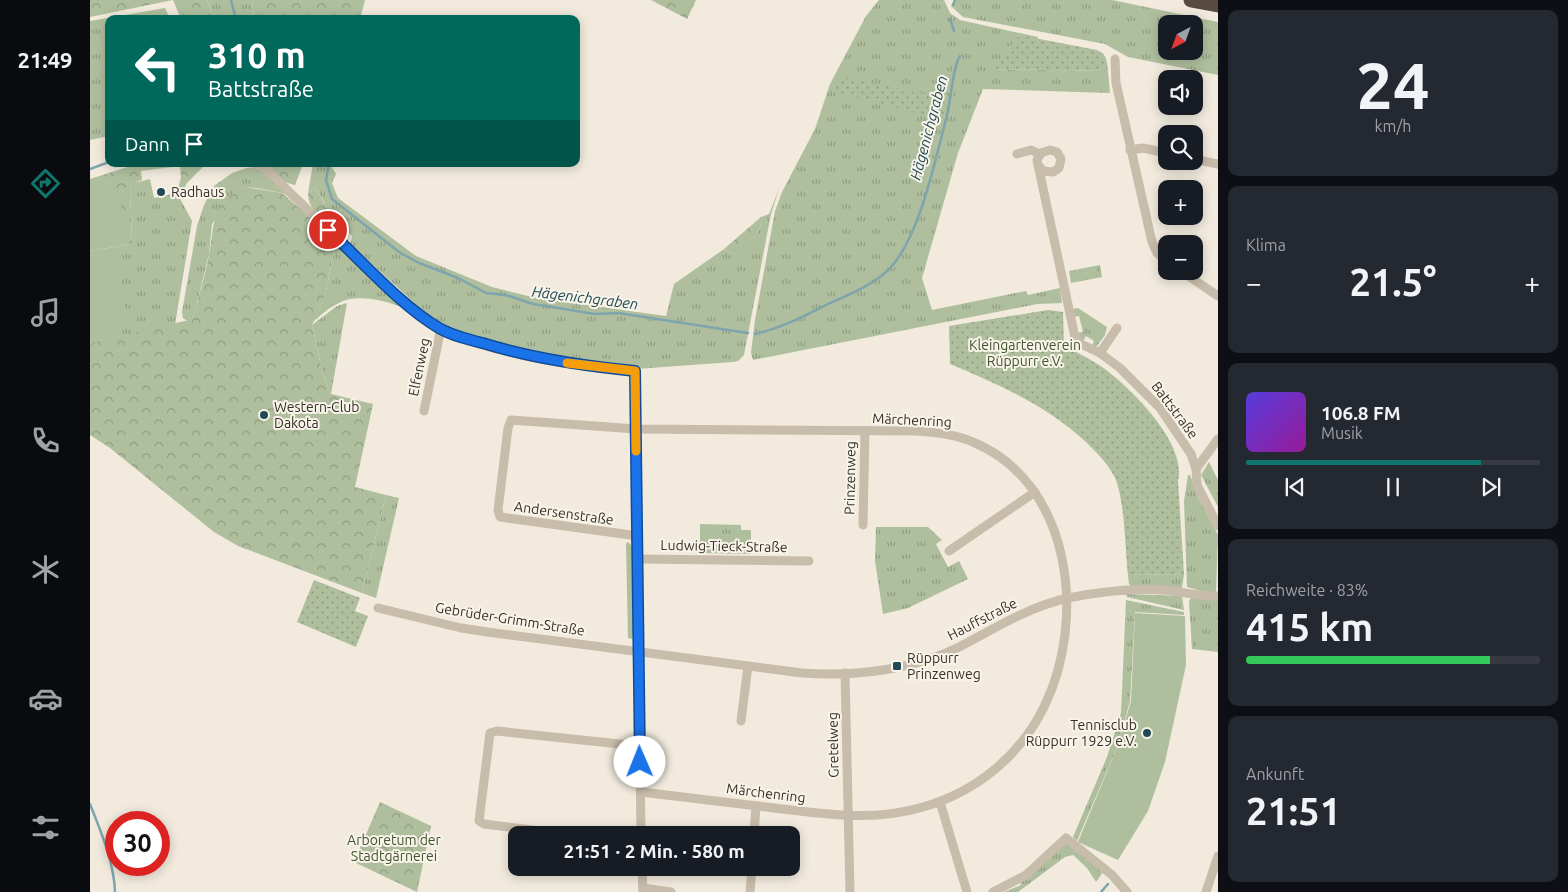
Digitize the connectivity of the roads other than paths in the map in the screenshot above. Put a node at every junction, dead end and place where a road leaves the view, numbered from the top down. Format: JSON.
{"nodes":[{"id":1,"x":1191,"y":0,"type":"edge"},
{"id":2,"x":1218,"y":5,"type":"edge"},
{"id":3,"x":1115,"y":59,"type":"dead end"},
{"id":4,"x":1130,"y":150,"type":"junction"},
{"id":5,"x":1158,"y":151,"type":"edge"},
{"id":6,"x":1017,"y":154,"type":"dead end"},
{"id":7,"x":1040,"y":154,"type":"junction"},
{"id":8,"x":1203,"y":161,"type":"edge"},
{"id":9,"x":1218,"y":164,"type":"edge"},
{"id":10,"x":1038,"y":165,"type":"junction"},
{"id":11,"x":262,"y":167,"type":"edge"},
{"id":12,"x":1158,"y":254,"type":"edge"},
{"id":13,"x":1195,"y":280,"type":"edge"},
{"id":14,"x":1218,"y":296,"type":"edge"},
{"id":15,"x":441,"y":328,"type":"junction"},
{"id":16,"x":1117,"y":328,"type":"dead end"},
{"id":17,"x":1100,"y":353,"type":"junction"},
{"id":18,"x":424,"y":411,"type":"dead end"},
{"id":19,"x":636,"y":429,"type":"junction"},
{"id":20,"x":865,"y":431,"type":"junction"},
{"id":21,"x":1218,"y":439,"type":"edge"},
{"id":22,"x":1196,"y":469,"type":"junction"},
{"id":23,"x":1035,"y":492,"type":"junction"},
{"id":24,"x":863,"y":525,"type":"dead end"},
{"id":25,"x":1218,"y":526,"type":"edge"},
{"id":26,"x":638,"y":536,"type":"junction"},
{"id":27,"x":949,"y":552,"type":"dead end"},
{"id":28,"x":638,"y":559,"type":"junction"},
{"id":29,"x":809,"y":561,"type":"dead end"},
{"id":30,"x":1218,"y":596,"type":"edge"},
{"id":31,"x":1067,"y":598,"type":"junction"},
{"id":32,"x":378,"y":608,"type":"dead end"},
{"id":33,"x":639,"y":653,"type":"junction"},
{"id":34,"x":748,"y":666,"type":"junction"},
{"id":35,"x":845,"y":673,"type":"junction"},
{"id":36,"x":741,"y":721,"type":"dead end"},
{"id":37,"x":640,"y":746,"type":"junction"},
{"id":38,"x":641,"y":792,"type":"junction"},
{"id":39,"x":940,"y":802,"type":"junction"},
{"id":40,"x":756,"y":806,"type":"junction"},
{"id":41,"x":848,"y":816,"type":"junction"},
{"id":42,"x":641,"y":826,"type":"edge"},
{"id":43,"x":755,"y":826,"type":"edge"},
{"id":44,"x":508,"y":827,"type":"edge"},
{"id":45,"x":1218,"y":856,"type":"edge"},
{"id":46,"x":642,"y":876,"type":"edge"},
{"id":47,"x":751,"y":876,"type":"edge"},
{"id":48,"x":643,"y":890,"type":"edge"},
{"id":49,"x":672,"y":892,"type":"edge"},
{"id":50,"x":750,"y":892,"type":"edge"},
{"id":51,"x":850,"y":892,"type":"edge"},
{"id":52,"x":966,"y":892,"type":"edge"},
{"id":53,"x":993,"y":892,"type":"edge"},
{"id":54,"x":1128,"y":892,"type":"edge"},
{"id":55,"x":1206,"y":892,"type":"edge"}],
"edges":[{"from":1,"to":2,"type":"highway"},
{"from":3,"to":4,"type":"street"},
{"from":4,"to":5,"type":"street"},
{"from":4,"to":12,"type":"street"},
{"from":6,"to":7,"type":"street"},
{"from":7,"to":10,"type":"street"},
{"from":7,"to":10,"type":"street"},
{"from":8,"to":9,"type":"street"},
{"from":10,"to":17,"type":"street","name":"Battstraße"},
{"from":11,"to":15,"type":"street"},
{"from":13,"to":14,"type":"street"},
{"from":15,"to":18,"type":"street","name":"Elfenweg"},
{"from":15,"to":19,"type":"street"},
{"from":16,"to":17,"type":"street"},
{"from":17,"to":22,"type":"street","name":"Battstraße"},
{"from":19,"to":20,"type":"street","name":"Märchenring"},
{"from":19,"to":26,"type":"street"},
{"from":19,"to":26,"type":"street","name":"Andersenstraße"},
{"from":20,"to":23,"type":"street","name":"Märchenring"},
{"from":20,"to":24,"type":"street","name":"Prinzenweg"},
{"from":21,"to":22,"type":"street"},
{"from":22,"to":25,"type":"street","name":"Battstraße"},
{"from":23,"to":27,"type":"street"},
{"from":23,"to":31,"type":"street","name":"Märchenring"},
{"from":26,"to":28,"type":"street"},
{"from":28,"to":29,"type":"street","name":"Ludwig-Tieck-Straße"},
{"from":28,"to":33,"type":"street"},
{"from":30,"to":31,"type":"street","name":"Hauffstraße"},
{"from":31,"to":35,"type":"street","name":"Hauffstraße"},
{"from":31,"to":39,"type":"street","name":"Märchenring"},
{"from":32,"to":33,"type":"street","name":"Gebrüder-Grimm-Straße"},
{"from":33,"to":34,"type":"street","name":"Hauffstraße"},
{"from":33,"to":37,"type":"street"},
{"from":34,"to":35,"type":"street","name":"Hauffstraße"},
{"from":34,"to":36,"type":"street"},
{"from":35,"to":41,"type":"street","name":"Gretelweg"},
{"from":37,"to":38,"type":"street"},
{"from":37,"to":44,"type":"street"},
{"from":38,"to":40,"type":"street","name":"Märchenring"},
{"from":38,"to":42,"type":"street"},
{"from":39,"to":41,"type":"street","name":"Märchenring"},
{"from":39,"to":52,"type":"street"},
{"from":40,"to":41,"type":"street","name":"Märchenring"},
{"from":40,"to":43,"type":"street"},
{"from":41,"to":51,"type":"street","name":"Gretelweg"},
{"from":45,"to":55,"type":"street"},
{"from":46,"to":48,"type":"street"},
{"from":47,"to":50,"type":"street"},
{"from":48,"to":49,"type":"street"},
{"from":53,"to":54,"type":"street"}]}
